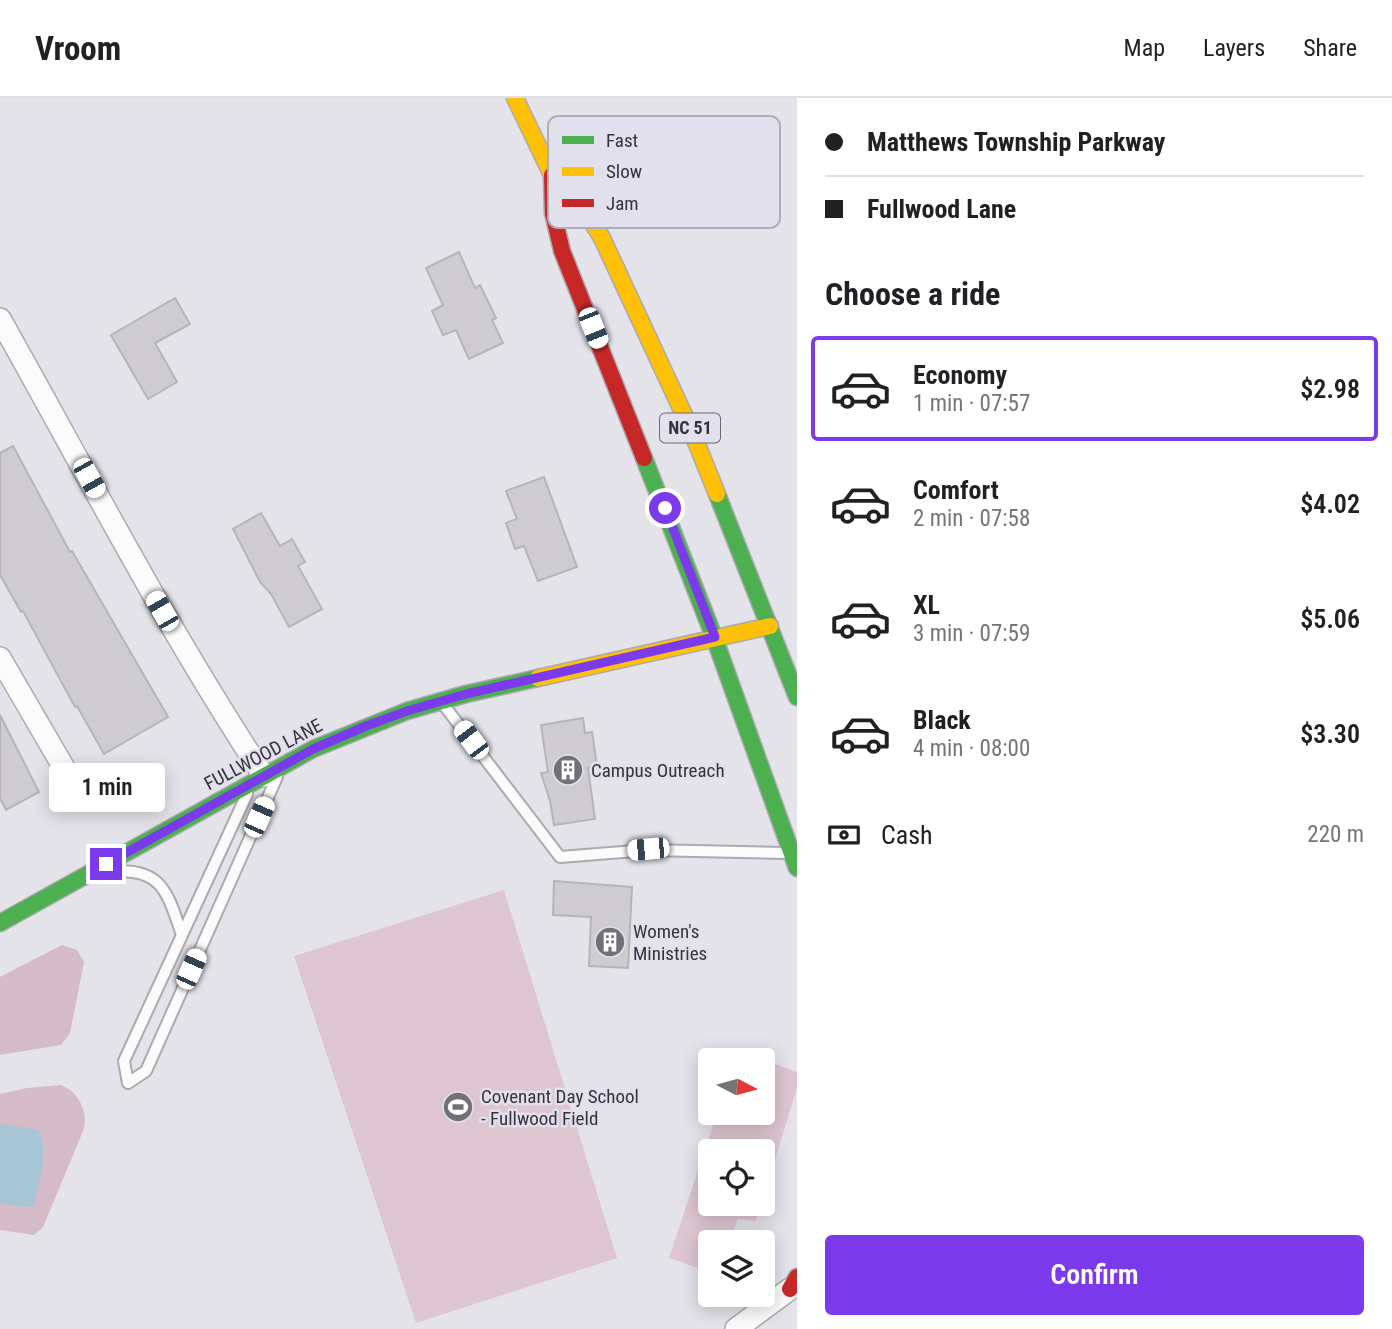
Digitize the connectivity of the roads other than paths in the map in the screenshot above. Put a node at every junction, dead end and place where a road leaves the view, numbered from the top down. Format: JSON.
{"nodes":[{"id":1,"x":515,"y":98,"type":"edge"},
{"id":2,"x":548,"y":167,"type":"edge"},
{"id":3,"x":557,"y":228,"type":"edge"},
{"id":4,"x":596,"y":228,"type":"edge"},
{"id":5,"x":0,"y":319,"type":"edge"},
{"id":6,"x":770,"y":626,"type":"junction"},
{"id":7,"x":715,"y":637,"type":"junction"},
{"id":8,"x":1,"y":661,"type":"edge"},
{"id":9,"x":797,"y":697,"type":"edge"},
{"id":10,"x":441,"y":701,"type":"junction"},
{"id":11,"x":266,"y":774,"type":"junction"},
{"id":12,"x":71,"y":780,"type":"dead end"},
{"id":13,"x":794,"y":860,"type":"edge"},
{"id":14,"x":85,"y":876,"type":"junction"},
{"id":15,"x":0,"y":923,"type":"edge"},
{"id":16,"x":182,"y":935,"type":"junction"},
{"id":17,"x":795,"y":1284,"type":"edge"},
{"id":18,"x":736,"y":1329,"type":"edge"}],
"edges":[{"from":1,"to":2,"type":"main road","number":"NC 51"},
{"from":3,"to":7,"type":"main road","number":"NC 51"},
{"from":4,"to":6,"type":"main road","number":"NC 51"},
{"from":5,"to":11,"type":"street"},
{"from":6,"to":7,"type":"main road","name":"FULLWOOD LANE"},
{"from":6,"to":9,"type":"main road","number":"NC 51"},
{"from":7,"to":10,"type":"main road","name":"FULLWOOD LANE"},
{"from":7,"to":13,"type":"main road","number":"NC 51"},
{"from":8,"to":12,"type":"street"},
{"from":10,"to":11,"type":"main road","name":"FULLWOOD LANE"},
{"from":10,"to":13,"type":"lane"},
{"from":11,"to":14,"type":"main road","name":"FULLWOOD LANE"},
{"from":11,"to":16,"type":"lane"},
{"from":11,"to":16,"type":"lane"},
{"from":14,"to":15,"type":"main road","name":"FULLWOOD LANE"},
{"from":14,"to":16,"type":"lane"},
{"from":17,"to":18,"type":"street"}]}
